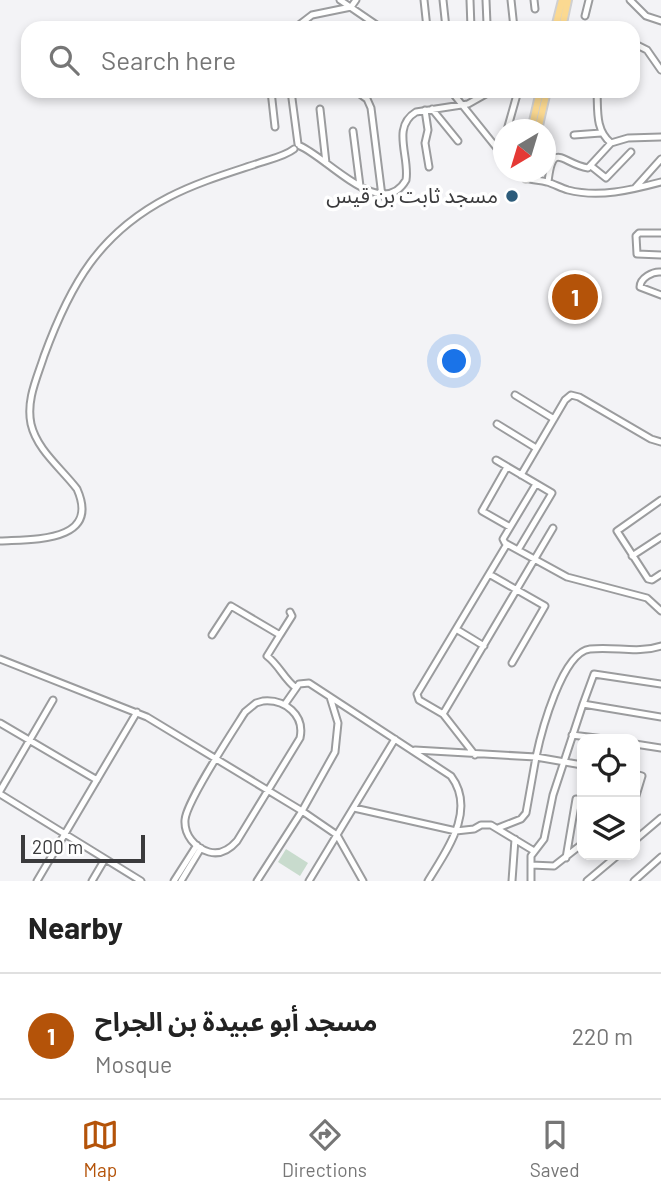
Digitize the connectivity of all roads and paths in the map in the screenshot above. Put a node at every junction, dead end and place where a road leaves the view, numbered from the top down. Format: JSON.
{"nodes":[{"id":1,"x":340,"y":0,"type":"edge"},
{"id":2,"x":356,"y":0,"type":"edge"},
{"id":3,"x":424,"y":0,"type":"edge"},
{"id":4,"x":443,"y":0,"type":"edge"},
{"id":5,"x":470,"y":0,"type":"edge"},
{"id":6,"x":486,"y":0,"type":"edge"},
{"id":7,"x":511,"y":0,"type":"edge"},
{"id":8,"x":534,"y":0,"type":"edge"},
{"id":9,"x":562,"y":0,"type":"edge"},
{"id":10,"x":568,"y":0,"type":"edge"},
{"id":11,"x":589,"y":0,"type":"edge"},
{"id":12,"x":630,"y":0,"type":"edge"},
{"id":13,"x":351,"y":7,"type":"junction"},
{"id":14,"x":535,"y":9,"type":"dead end"},
{"id":15,"x":585,"y":16,"type":"dead end"},
{"id":16,"x":304,"y":21,"type":"edge"},
{"id":17,"x":371,"y":21,"type":"edge"},
{"id":18,"x":426,"y":21,"type":"edge"},
{"id":19,"x":445,"y":21,"type":"edge"},
{"id":20,"x":471,"y":21,"type":"edge"},
{"id":21,"x":487,"y":21,"type":"edge"},
{"id":22,"x":513,"y":21,"type":"edge"},
{"id":23,"x":557,"y":21,"type":"edge"},
{"id":24,"x":564,"y":21,"type":"edge"},
{"id":25,"x":661,"y":21,"type":"edge"},
{"id":26,"x":640,"y":46,"type":"edge"},
{"id":27,"x":661,"y":70,"type":"edge"},
{"id":28,"x":272,"y":98,"type":"edge"},
{"id":29,"x":292,"y":98,"type":"edge"},
{"id":30,"x":366,"y":98,"type":"edge"},
{"id":31,"x":456,"y":98,"type":"edge"},
{"id":32,"x":477,"y":98,"type":"edge"},
{"id":33,"x":515,"y":98,"type":"edge"},
{"id":34,"x":538,"y":98,"type":"edge"},
{"id":35,"x":545,"y":98,"type":"edge"},
{"id":36,"x":598,"y":98,"type":"edge"},
{"id":37,"x":462,"y":106,"type":"junction"},
{"id":38,"x":320,"y":109,"type":"dead end"},
{"id":39,"x":429,"y":110,"type":"junction"},
{"id":40,"x":510,"y":119,"type":"edge"},
{"id":41,"x":534,"y":119,"type":"edge"},
{"id":42,"x":541,"y":119,"type":"edge"},
{"id":43,"x":275,"y":127,"type":"dead end"},
{"id":44,"x":353,"y":131,"type":"dead end"},
{"id":45,"x":601,"y":133,"type":"junction"},
{"id":46,"x":575,"y":135,"type":"dead end"},
{"id":47,"x":661,"y":136,"type":"edge"},
{"id":48,"x":458,"y":141,"type":"dead end"},
{"id":49,"x":611,"y":143,"type":"junction"},
{"id":50,"x":493,"y":145,"type":"edge"},
{"id":51,"x":297,"y":146,"type":"junction"},
{"id":52,"x":631,"y":152,"type":"dead end"},
{"id":53,"x":556,"y":158,"type":"edge"},
{"id":54,"x":661,"y":159,"type":"edge"},
{"id":55,"x":326,"y":163,"type":"junction"},
{"id":56,"x":591,"y":166,"type":"junction"},
{"id":57,"x":429,"y":167,"type":"dead end"},
{"id":58,"x":642,"y":178,"type":"junction"},
{"id":59,"x":548,"y":182,"type":"edge"},
{"id":60,"x":661,"y":182,"type":"edge"},
{"id":61,"x":648,"y":185,"type":"junction"},
{"id":62,"x":360,"y":186,"type":"junction"},
{"id":63,"x":635,"y":188,"type":"junction"},
{"id":64,"x":382,"y":196,"type":"junction"},
{"id":65,"x":661,"y":233,"type":"edge"},
{"id":66,"x":661,"y":255,"type":"edge"},
{"id":67,"x":661,"y":272,"type":"edge"},
{"id":68,"x":661,"y":295,"type":"edge"},
{"id":69,"x":515,"y":395,"type":"dead end"},
{"id":70,"x":554,"y":419,"type":"junction"},
{"id":71,"x":497,"y":424,"type":"dead end"},
{"id":72,"x":661,"y":442,"type":"edge"},
{"id":73,"x":537,"y":448,"type":"junction"},
{"id":74,"x":496,"y":460,"type":"dead end"},
{"id":75,"x":507,"y":467,"type":"junction"},
{"id":76,"x":521,"y":475,"type":"junction"},
{"id":77,"x":537,"y":484,"type":"junction"},
{"id":78,"x":661,"y":500,"type":"edge"},
{"id":79,"x":510,"y":527,"type":"junction"},
{"id":80,"x":553,"y":528,"type":"dead end"},
{"id":81,"x":661,"y":537,"type":"edge"},
{"id":82,"x":0,"y":541,"type":"edge"},
{"id":83,"x":507,"y":544,"type":"junction"},
{"id":84,"x":518,"y":550,"type":"junction"},
{"id":85,"x":632,"y":556,"type":"junction"},
{"id":86,"x":535,"y":560,"type":"junction"},
{"id":87,"x":489,"y":574,"type":"junction"},
{"id":88,"x":661,"y":574,"type":"edge"},
{"id":89,"x":517,"y":590,"type":"junction"},
{"id":90,"x":661,"y":611,"type":"edge"},
{"id":91,"x":290,"y":612,"type":"dead end"},
{"id":92,"x":456,"y":629,"type":"junction"},
{"id":93,"x":212,"y":635,"type":"dead end"},
{"id":94,"x":280,"y":635,"type":"junction"},
{"id":95,"x":484,"y":646,"type":"junction"},
{"id":96,"x":661,"y":646,"type":"edge"},
{"id":97,"x":0,"y":659,"type":"edge"},
{"id":98,"x":512,"y":663,"type":"dead end"},
{"id":99,"x":661,"y":684,"type":"edge"},
{"id":100,"x":296,"y":688,"type":"junction"},
{"id":101,"x":330,"y":696,"type":"junction"},
{"id":102,"x":53,"y":700,"type":"dead end"},
{"id":103,"x":285,"y":704,"type":"junction"},
{"id":104,"x":583,"y":704,"type":"junction"},
{"id":105,"x":137,"y":712,"type":"junction"},
{"id":106,"x":443,"y":714,"type":"junction"},
{"id":107,"x":661,"y":718,"type":"edge"},
{"id":108,"x":0,"y":723,"type":"edge"},
{"id":109,"x":572,"y":734,"type":"junction"},
{"id":110,"x":577,"y":735,"type":"edge"},
{"id":111,"x":395,"y":739,"type":"junction"},
{"id":112,"x":30,"y":740,"type":"junction"},
{"id":113,"x":640,"y":745,"type":"edge"},
{"id":114,"x":661,"y":748,"type":"edge"},
{"id":115,"x":413,"y":750,"type":"junction"},
{"id":116,"x":475,"y":755,"type":"junction"},
{"id":117,"x":536,"y":757,"type":"junction"},
{"id":118,"x":216,"y":759,"type":"junction"},
{"id":119,"x":563,"y":762,"type":"junction"},
{"id":120,"x":577,"y":764,"type":"edge"},
{"id":121,"x":97,"y":780,"type":"junction"},
{"id":122,"x":268,"y":790,"type":"junction"},
{"id":123,"x":0,"y":792,"type":"edge"},
{"id":124,"x":576,"y":799,"type":"dead end"},
{"id":125,"x":354,"y":808,"type":"junction"},
{"id":126,"x":302,"y":811,"type":"junction"},
{"id":127,"x":661,"y":818,"type":"edge"},
{"id":128,"x":498,"y":828,"type":"junction"},
{"id":129,"x":456,"y":831,"type":"junction"},
{"id":130,"x":65,"y":834,"type":"junction"},
{"id":131,"x":337,"y":835,"type":"junction"},
{"id":132,"x":640,"y":837,"type":"edge"},
{"id":133,"x":515,"y":839,"type":"junction"},
{"id":134,"x":199,"y":847,"type":"junction"},
{"id":135,"x":577,"y":848,"type":"edge"},
{"id":136,"x":534,"y":851,"type":"junction"},
{"id":137,"x":566,"y":858,"type":"junction"},
{"id":138,"x":661,"y":858,"type":"edge"},
{"id":139,"x":105,"y":859,"type":"junction"},
{"id":140,"x":608,"y":860,"type":"edge"},
{"id":141,"x":612,"y":860,"type":"edge"},
{"id":142,"x":531,"y":865,"type":"junction"},
{"id":143,"x":607,"y":865,"type":"junction"},
{"id":144,"x":430,"y":879,"type":"edge"},
{"id":145,"x":37,"y":881,"type":"edge"},
{"id":146,"x":92,"y":881,"type":"edge"},
{"id":147,"x":141,"y":881,"type":"edge"},
{"id":148,"x":174,"y":881,"type":"edge"},
{"id":149,"x":181,"y":881,"type":"edge"},
{"id":150,"x":257,"y":881,"type":"edge"},
{"id":151,"x":309,"y":881,"type":"edge"},
{"id":152,"x":363,"y":881,"type":"edge"},
{"id":153,"x":438,"y":881,"type":"edge"},
{"id":154,"x":512,"y":881,"type":"edge"},
{"id":155,"x":531,"y":881,"type":"edge"},
{"id":156,"x":587,"y":881,"type":"edge"},
{"id":157,"x":634,"y":881,"type":"edge"}],
"edges":[{"from":1,"to":13,"type":"street"},
{"from":2,"to":13,"type":"street"},
{"from":3,"to":18,"type":"street"},
{"from":4,"to":19,"type":"street"},
{"from":5,"to":20,"type":"street"},
{"from":6,"to":21,"type":"street"},
{"from":7,"to":22,"type":"street"},
{"from":8,"to":14,"type":"street"},
{"from":9,"to":23,"type":"main road"},
{"from":10,"to":24,"type":"main road"},
{"from":11,"to":15,"type":"street"},
{"from":12,"to":25,"type":"street"},
{"from":13,"to":16,"type":"street"},
{"from":13,"to":17,"type":"street"},
{"from":26,"to":27,"type":"street"},
{"from":28,"to":43,"type":"street"},
{"from":29,"to":51,"type":"street"},
{"from":30,"to":64,"type":"street"},
{"from":31,"to":37,"type":"street"},
{"from":32,"to":37,"type":"street"},
{"from":33,"to":40,"type":"street"},
{"from":34,"to":41,"type":"main road"},
{"from":35,"to":42,"type":"main road"},
{"from":36,"to":45,"type":"street"},
{"from":37,"to":39,"type":"street"},
{"from":37,"to":50,"type":"street"},
{"from":38,"to":55,"type":"street"},
{"from":39,"to":48,"type":"street"},
{"from":39,"to":57,"type":"street"},
{"from":39,"to":64,"type":"street"},
{"from":44,"to":62,"type":"street"},
{"from":45,"to":46,"type":"street"},
{"from":45,"to":49,"type":"street"},
{"from":47,"to":49,"type":"street"},
{"from":49,"to":56,"type":"street"},
{"from":51,"to":55,"type":"street"},
{"from":51,"to":82,"type":"street"},
{"from":52,"to":56,"type":"street"},
{"from":53,"to":56,"type":"street"},
{"from":54,"to":58,"type":"street"},
{"from":55,"to":62,"type":"street"},
{"from":58,"to":61,"type":"street"},
{"from":58,"to":63,"type":"street"},
{"from":59,"to":63,"type":"street"},
{"from":60,"to":61,"type":"street"},
{"from":61,"to":63,"type":"street"},
{"from":62,"to":64,"type":"street"},
{"from":65,"to":66,"type":"street"},
{"from":67,"to":68,"type":"street"},
{"from":69,"to":70,"type":"street"},
{"from":70,"to":72,"type":"street"},
{"from":70,"to":73,"type":"street"},
{"from":71,"to":73,"type":"street"},
{"from":73,"to":76,"type":"street"},
{"from":74,"to":75,"type":"street"},
{"from":75,"to":76,"type":"street"},
{"from":75,"to":79,"type":"street"},
{"from":76,"to":77,"type":"street"},
{"from":77,"to":79,"type":"street"},
{"from":77,"to":84,"type":"street"},
{"from":78,"to":85,"type":"street"},
{"from":79,"to":83,"type":"street"},
{"from":80,"to":86,"type":"street"},
{"from":81,"to":85,"type":"street"},
{"from":83,"to":84,"type":"street"},
{"from":83,"to":87,"type":"street"},
{"from":84,"to":86,"type":"street"},
{"from":85,"to":88,"type":"street"},
{"from":86,"to":89,"type":"street"},
{"from":86,"to":90,"type":"street"},
{"from":87,"to":89,"type":"street"},
{"from":87,"to":92,"type":"street"},
{"from":89,"to":95,"type":"street"},
{"from":89,"to":98,"type":"street"},
{"from":91,"to":94,"type":"street"},
{"from":92,"to":95,"type":"street"},
{"from":92,"to":106,"type":"street"},
{"from":93,"to":94,"type":"street"},
{"from":94,"to":100,"type":"street"},
{"from":95,"to":106,"type":"street"},
{"from":96,"to":117,"type":"street"},
{"from":97,"to":105,"type":"street"},
{"from":99,"to":104,"type":"street"},
{"from":100,"to":101,"type":"street"},
{"from":100,"to":103,"type":"street"},
{"from":101,"to":111,"type":"street"},
{"from":101,"to":126,"type":"street"},
{"from":102,"to":112,"type":"street"},
{"from":103,"to":118,"type":"street"},
{"from":103,"to":122,"type":"street"},
{"from":104,"to":107,"type":"street"},
{"from":104,"to":109,"type":"street"},
{"from":105,"to":118,"type":"street"},
{"from":105,"to":121,"type":"street"},
{"from":106,"to":116,"type":"street"},
{"from":108,"to":112,"type":"street"},
{"from":109,"to":110,"type":"street"},
{"from":109,"to":119,"type":"street"},
{"from":111,"to":115,"type":"street"},
{"from":111,"to":125,"type":"street"},
{"from":112,"to":121,"type":"street"},
{"from":112,"to":123,"type":"street"},
{"from":113,"to":114,"type":"street"},
{"from":115,"to":116,"type":"street"},
{"from":115,"to":129,"type":"street"},
{"from":116,"to":117,"type":"street"},
{"from":117,"to":119,"type":"street"},
{"from":117,"to":128,"type":"street"},
{"from":118,"to":122,"type":"street"},
{"from":118,"to":134,"type":"street"},
{"from":119,"to":120,"type":"street"},
{"from":119,"to":136,"type":"street"},
{"from":121,"to":130,"type":"street"},
{"from":122,"to":126,"type":"street"},
{"from":122,"to":134,"type":"street"},
{"from":123,"to":130,"type":"street"},
{"from":124,"to":137,"type":"street"},
{"from":125,"to":129,"type":"street"},
{"from":125,"to":131,"type":"street"},
{"from":126,"to":131,"type":"street"},
{"from":126,"to":150,"type":"street"},
{"from":127,"to":132,"type":"street"},
{"from":128,"to":129,"type":"street"},
{"from":128,"to":133,"type":"street"},
{"from":129,"to":144,"type":"street"},
{"from":130,"to":139,"type":"street"},
{"from":130,"to":145,"type":"street"},
{"from":131,"to":151,"type":"street"},
{"from":131,"to":152,"type":"street"},
{"from":133,"to":136,"type":"street"},
{"from":133,"to":154,"type":"street"},
{"from":134,"to":148,"type":"street"},
{"from":134,"to":149,"type":"street"},
{"from":135,"to":137,"type":"street"},
{"from":136,"to":142,"type":"street"},
{"from":137,"to":142,"type":"street"},
{"from":138,"to":157,"type":"street"},
{"from":139,"to":146,"type":"street"},
{"from":139,"to":147,"type":"street"},
{"from":140,"to":143,"type":"street"},
{"from":141,"to":143,"type":"street"},
{"from":142,"to":155,"type":"street"},
{"from":143,"to":156,"type":"street"},
{"from":144,"to":153,"type":"street"}]}
